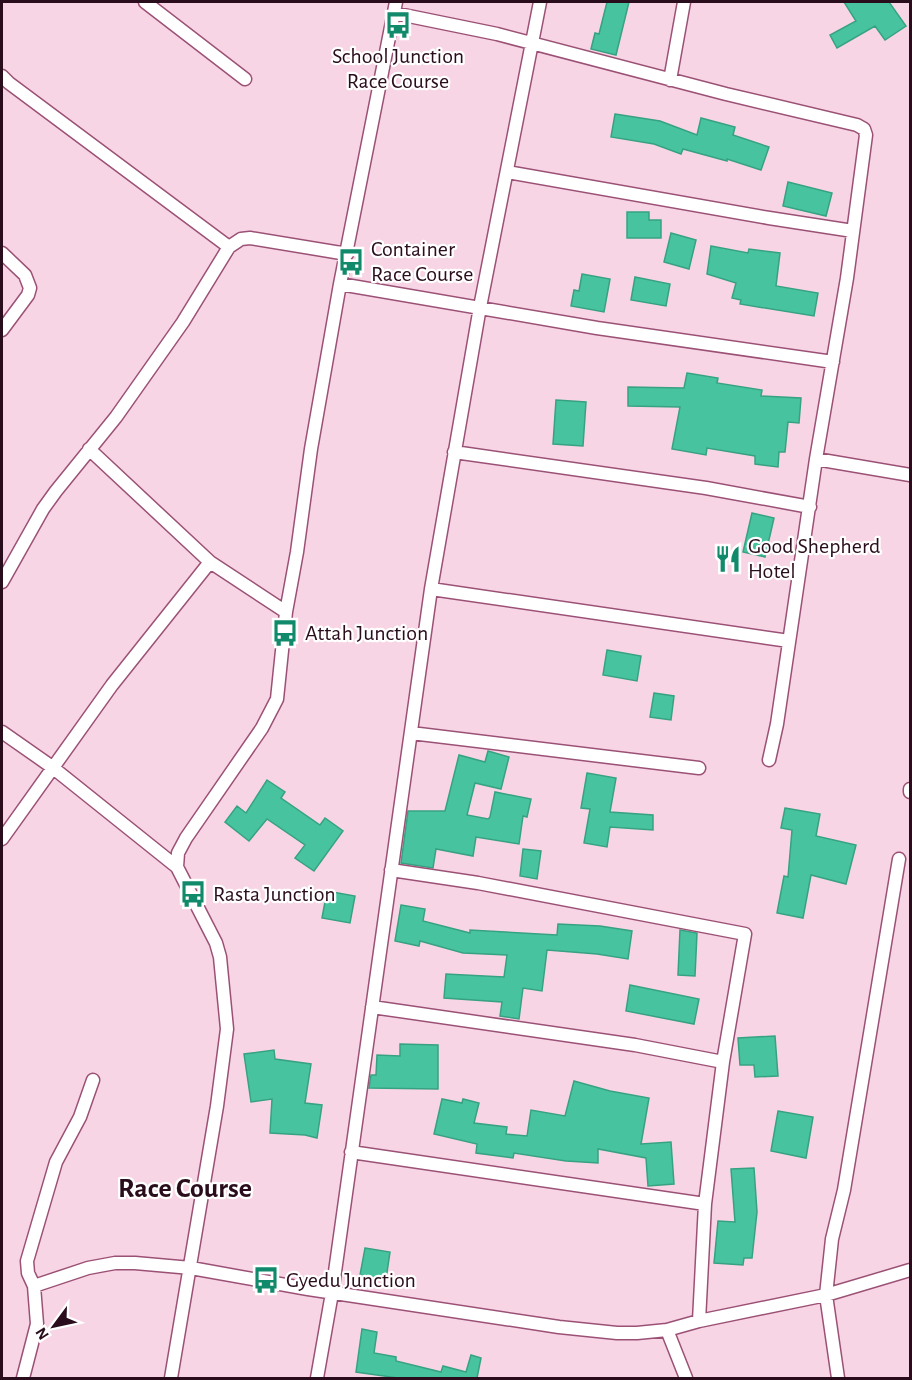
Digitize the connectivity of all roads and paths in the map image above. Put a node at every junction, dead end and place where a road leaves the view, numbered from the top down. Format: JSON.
{"nodes":[{"id":1,"x":145,"y":2,"type":"edge"},
{"id":2,"x":540,"y":2,"type":"edge"},
{"id":3,"x":684,"y":2,"type":"edge"},
{"id":4,"x":395,"y":7,"type":"edge"},
{"id":5,"x":532,"y":43,"type":"junction"},
{"id":6,"x":2,"y":76,"type":"edge"},
{"id":7,"x":245,"y":79,"type":"dead end"},
{"id":8,"x":670,"y":80,"type":"junction"},
{"id":9,"x":507,"y":172,"type":"junction"},
{"id":10,"x":853,"y":231,"type":"junction"},
{"id":11,"x":229,"y":247,"type":"junction"},
{"id":12,"x":2,"y":253,"type":"edge"},
{"id":13,"x":347,"y":254,"type":"junction"},
{"id":14,"x":340,"y":284,"type":"junction"},
{"id":15,"x":480,"y":308,"type":"junction"},
{"id":16,"x":2,"y":330,"type":"edge"},
{"id":17,"x":833,"y":362,"type":"junction"},
{"id":18,"x":89,"y":449,"type":"junction"},
{"id":19,"x":454,"y":452,"type":"junction"},
{"id":20,"x":816,"y":459,"type":"junction"},
{"id":21,"x":910,"y":475,"type":"edge"},
{"id":22,"x":810,"y":507,"type":"junction"},
{"id":23,"x":210,"y":562,"type":"junction"},
{"id":24,"x":2,"y":582,"type":"edge"},
{"id":25,"x":431,"y":589,"type":"junction"},
{"id":26,"x":286,"y":612,"type":"junction"},
{"id":27,"x":789,"y":641,"type":"junction"},
{"id":28,"x":2,"y":732,"type":"edge"},
{"id":29,"x":411,"y":733,"type":"junction"},
{"id":30,"x":769,"y":760,"type":"dead end"},
{"id":31,"x":52,"y":767,"type":"junction"},
{"id":32,"x":699,"y":768,"type":"dead end"},
{"id":33,"x":2,"y":839,"type":"edge"},
{"id":34,"x":899,"y":859,"type":"dead end"},
{"id":35,"x":177,"y":867,"type":"junction"},
{"id":36,"x":391,"y":870,"type":"junction"},
{"id":37,"x":372,"y":1007,"type":"junction"},
{"id":38,"x":723,"y":1062,"type":"junction"},
{"id":39,"x":93,"y":1080,"type":"dead end"},
{"id":40,"x":351,"y":1152,"type":"junction"},
{"id":41,"x":705,"y":1204,"type":"junction"},
{"id":42,"x":191,"y":1268,"type":"junction"},
{"id":43,"x":910,"y":1270,"type":"edge"},
{"id":44,"x":34,"y":1286,"type":"junction"},
{"id":45,"x":332,"y":1293,"type":"junction"},
{"id":46,"x":826,"y":1295,"type":"junction"},
{"id":47,"x":699,"y":1320,"type":"junction"},
{"id":48,"x":667,"y":1330,"type":"junction"},
{"id":49,"x":23,"y":1378,"type":"edge"},
{"id":50,"x":171,"y":1378,"type":"edge"},
{"id":51,"x":317,"y":1378,"type":"edge"},
{"id":52,"x":686,"y":1378,"type":"edge"},
{"id":53,"x":838,"y":1378,"type":"edge"}],
"edges":[{"from":1,"to":7,"type":"street"},
{"from":2,"to":5,"type":"street"},
{"from":3,"to":8,"type":"street"},
{"from":4,"to":5,"type":"street"},
{"from":4,"to":13,"type":"street"},
{"from":5,"to":8,"type":"street"},
{"from":5,"to":9,"type":"street"},
{"from":6,"to":11,"type":"street"},
{"from":8,"to":10,"type":"street"},
{"from":9,"to":10,"type":"street"},
{"from":9,"to":15,"type":"street"},
{"from":10,"to":17,"type":"street"},
{"from":11,"to":13,"type":"street"},
{"from":11,"to":18,"type":"street"},
{"from":12,"to":16,"type":"street"},
{"from":13,"to":14,"type":"street"},
{"from":14,"to":15,"type":"street"},
{"from":14,"to":26,"type":"street"},
{"from":15,"to":17,"type":"street"},
{"from":15,"to":19,"type":"street"},
{"from":17,"to":20,"type":"street"},
{"from":18,"to":23,"type":"street"},
{"from":18,"to":24,"type":"street"},
{"from":19,"to":22,"type":"street"},
{"from":19,"to":25,"type":"street"},
{"from":20,"to":21,"type":"street"},
{"from":20,"to":22,"type":"street"},
{"from":22,"to":27,"type":"street"},
{"from":23,"to":26,"type":"street"},
{"from":23,"to":31,"type":"street"},
{"from":25,"to":27,"type":"street"},
{"from":25,"to":29,"type":"street"},
{"from":26,"to":35,"type":"street"},
{"from":27,"to":30,"type":"street"},
{"from":28,"to":31,"type":"street"},
{"from":29,"to":32,"type":"street"},
{"from":29,"to":36,"type":"street"},
{"from":31,"to":33,"type":"street"},
{"from":31,"to":35,"type":"street"},
{"from":34,"to":46,"type":"street"},
{"from":35,"to":42,"type":"street"},
{"from":36,"to":37,"type":"street"},
{"from":36,"to":38,"type":"street"},
{"from":37,"to":38,"type":"street"},
{"from":37,"to":40,"type":"street"},
{"from":38,"to":41,"type":"street"},
{"from":39,"to":44,"type":"street"},
{"from":40,"to":41,"type":"street"},
{"from":40,"to":45,"type":"street"},
{"from":41,"to":47,"type":"street"},
{"from":42,"to":44,"type":"street"},
{"from":42,"to":45,"type":"street"},
{"from":42,"to":50,"type":"street"},
{"from":43,"to":46,"type":"street"},
{"from":44,"to":49,"type":"street"},
{"from":45,"to":48,"type":"street"},
{"from":45,"to":51,"type":"street"},
{"from":46,"to":47,"type":"street"},
{"from":46,"to":53,"type":"street"},
{"from":47,"to":48,"type":"street"},
{"from":48,"to":52,"type":"street"}]}
